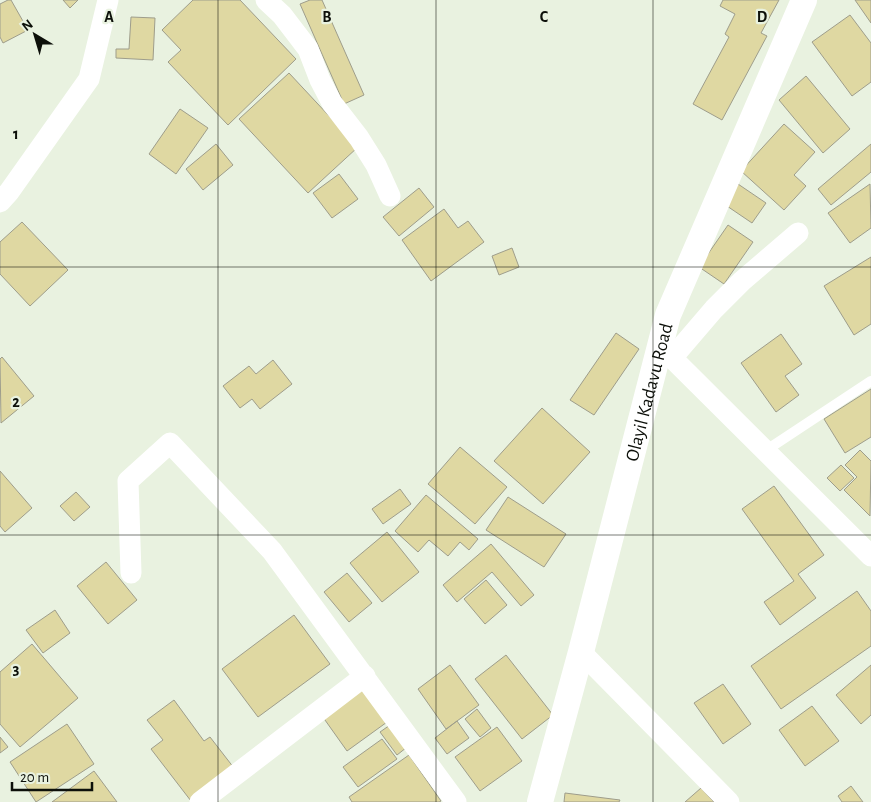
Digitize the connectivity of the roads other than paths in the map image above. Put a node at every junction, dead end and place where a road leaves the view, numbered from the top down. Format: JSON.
{"nodes":[{"id":1,"x":108,"y":0,"type":"edge"},
{"id":2,"x":266,"y":0,"type":"edge"},
{"id":3,"x":804,"y":0,"type":"edge"},
{"id":4,"x":3,"y":193,"type":"edge"},
{"id":5,"x":390,"y":196,"type":"dead end"},
{"id":6,"x":798,"y":232,"type":"dead end"},
{"id":7,"x":666,"y":352,"type":"junction"},
{"id":8,"x":871,"y":381,"type":"edge"},
{"id":9,"x":766,"y":452,"type":"junction"},
{"id":10,"x":871,"y":556,"type":"edge"},
{"id":11,"x":131,"y":573,"type":"dead end"},
{"id":12,"x":581,"y":652,"type":"junction"},
{"id":13,"x":365,"y":676,"type":"junction"},
{"id":14,"x":200,"y":802,"type":"edge"},
{"id":15,"x":456,"y":802,"type":"edge"},
{"id":16,"x":540,"y":802,"type":"edge"},
{"id":17,"x":729,"y":802,"type":"edge"}],
"edges":[{"from":1,"to":4,"type":"street"},
{"from":2,"to":5,"type":"street"},
{"from":3,"to":7,"type":"street","name":"Olayil Kadavu Road"},
{"from":6,"to":7,"type":"street"},
{"from":7,"to":9,"type":"street"},
{"from":7,"to":12,"type":"street","name":"Olayil Kadavu Road"},
{"from":8,"to":9,"type":"lane"},
{"from":9,"to":10,"type":"street"},
{"from":11,"to":13,"type":"street"},
{"from":12,"to":16,"type":"street","name":"Olayil Kadavu Road"},
{"from":12,"to":17,"type":"street"},
{"from":13,"to":14,"type":"street"},
{"from":13,"to":15,"type":"street"}]}
